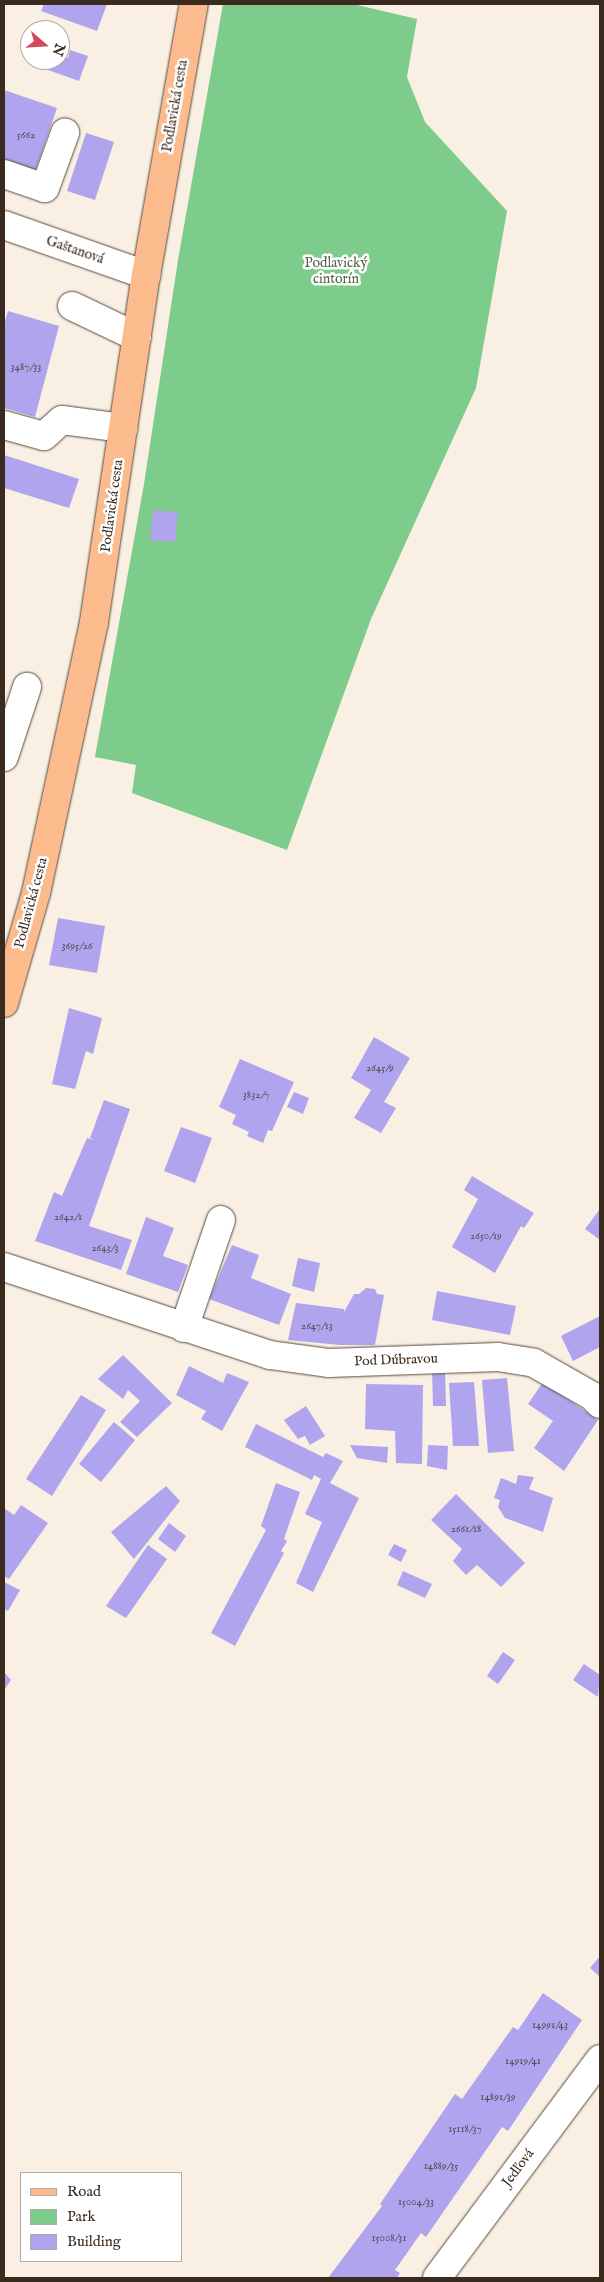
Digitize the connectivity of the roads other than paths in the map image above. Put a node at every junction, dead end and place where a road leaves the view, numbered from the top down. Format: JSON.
{"nodes":[{"id":1,"x":194,"y":4,"type":"edge"},
{"id":2,"x":65,"y":133,"type":"dead end"},
{"id":3,"x":4,"y":174,"type":"edge"},
{"id":4,"x":4,"y":225,"type":"edge"},
{"id":5,"x":146,"y":276,"type":"junction"},
{"id":6,"x":72,"y":306,"type":"dead end"},
{"id":7,"x":137,"y":337,"type":"junction"},
{"id":8,"x":4,"y":424,"type":"edge"},
{"id":9,"x":123,"y":428,"type":"junction"},
{"id":10,"x":27,"y":687,"type":"dead end"},
{"id":11,"x":4,"y":757,"type":"edge"},
{"id":12,"x":4,"y":1003,"type":"edge"},
{"id":13,"x":221,"y":1220,"type":"dead end"},
{"id":14,"x":4,"y":1268,"type":"edge"},
{"id":15,"x":184,"y":1328,"type":"junction"},
{"id":16,"x":600,"y":1404,"type":"edge"},
{"id":17,"x":600,"y":2059,"type":"edge"},
{"id":18,"x":437,"y":2278,"type":"edge"}],
"edges":[{"from":1,"to":5,"type":"main road","name":"Podlavická cesta"},
{"from":2,"to":3,"type":"street"},
{"from":4,"to":5,"type":"street","name":"Gaštanová"},
{"from":5,"to":7,"type":"main road","name":"Podlavická cesta"},
{"from":6,"to":7,"type":"street"},
{"from":7,"to":9,"type":"main road","name":"Podlavická cesta"},
{"from":8,"to":9,"type":"street"},
{"from":9,"to":12,"type":"main road","name":"Podlavická cesta"},
{"from":10,"to":11,"type":"street"},
{"from":13,"to":15,"type":"street"},
{"from":14,"to":15,"type":"street","name":"Pod Dúbravou"},
{"from":15,"to":16,"type":"street","name":"Pod Dúbravou"},
{"from":17,"to":18,"type":"street","name":"Jedľová"}]}
